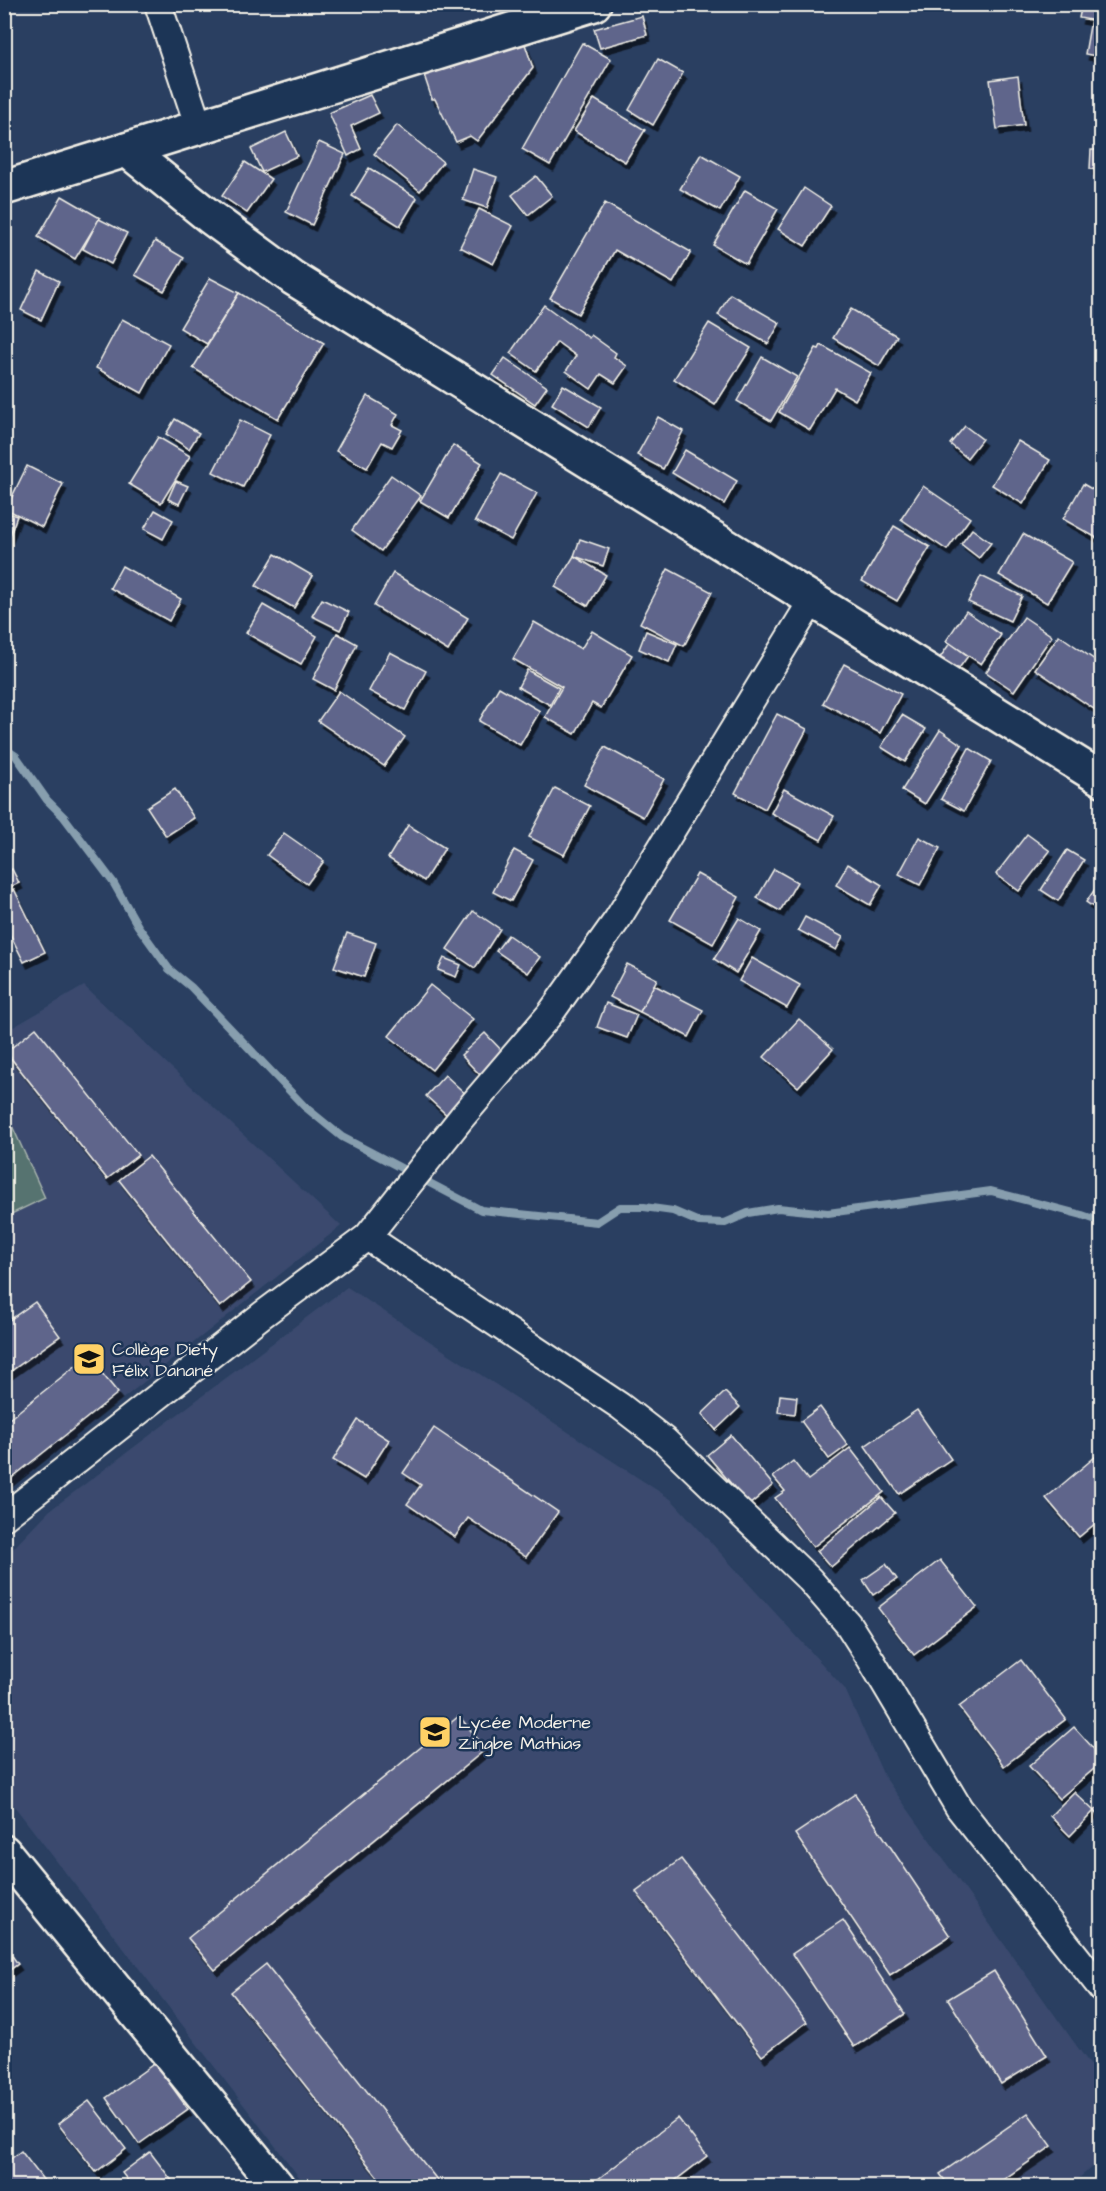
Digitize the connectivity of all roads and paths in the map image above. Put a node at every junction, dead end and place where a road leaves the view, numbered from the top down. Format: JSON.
{"nodes":[{"id":1,"x":158,"y":4,"type":"edge"},
{"id":2,"x":594,"y":4,"type":"edge"},
{"id":3,"x":199,"y":128,"type":"junction"},
{"id":4,"x":127,"y":150,"type":"junction"},
{"id":5,"x":4,"y":188,"type":"edge"},
{"id":6,"x":813,"y":599,"type":"junction"},
{"id":7,"x":1101,"y":779,"type":"edge"},
{"id":8,"x":367,"y":1237,"type":"junction"},
{"id":9,"x":4,"y":1517,"type":"edge"},
{"id":10,"x":4,"y":1852,"type":"edge"},
{"id":11,"x":1101,"y":1989,"type":"edge"},
{"id":12,"x":277,"y":2187,"type":"edge"}],
"edges":[{"from":1,"to":3,"type":"street"},
{"from":2,"to":3,"type":"street"},
{"from":3,"to":4,"type":"street"},
{"from":4,"to":5,"type":"street"},
{"from":4,"to":6,"type":"street"},
{"from":6,"to":7,"type":"street"},
{"from":6,"to":8,"type":"street"},
{"from":8,"to":9,"type":"street"},
{"from":8,"to":11,"type":"street"},
{"from":10,"to":12,"type":"street"}]}
